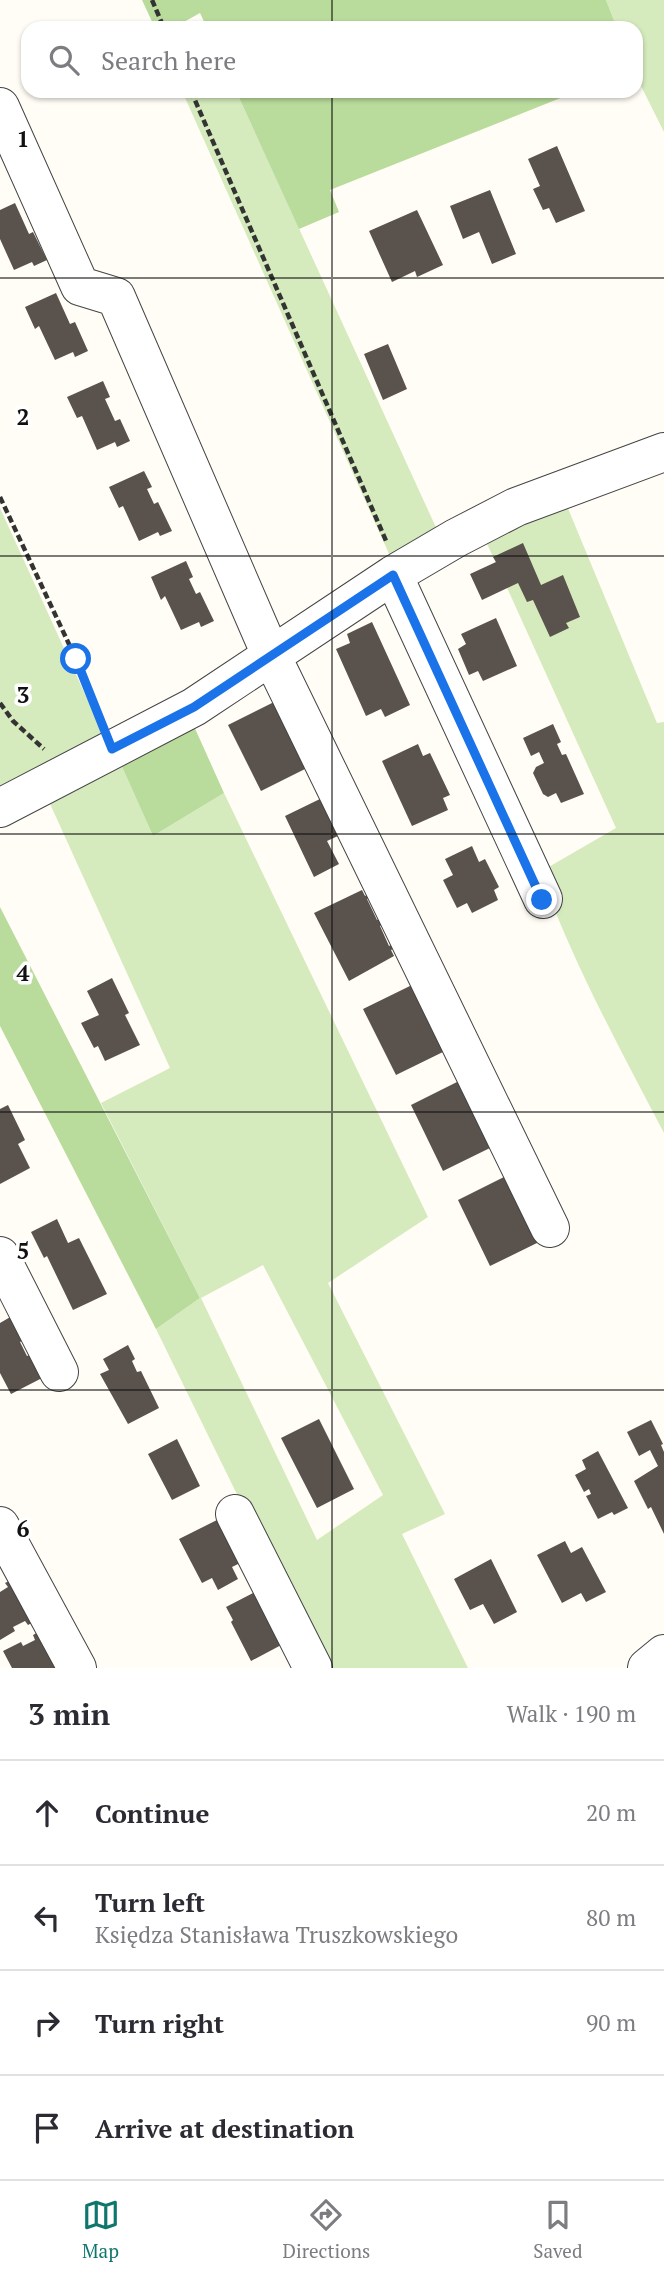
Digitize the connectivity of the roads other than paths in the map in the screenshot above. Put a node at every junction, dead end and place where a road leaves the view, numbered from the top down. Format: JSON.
{"nodes":[{"id":1,"x":0,"y":107,"type":"edge"},
{"id":2,"x":664,"y":452,"type":"edge"},
{"id":3,"x":396,"y":573,"type":"junction"},
{"id":4,"x":271,"y":655,"type":"junction"},
{"id":5,"x":0,"y":808,"type":"edge"},
{"id":6,"x":542,"y":900,"type":"dead end"},
{"id":7,"x":550,"y":1228,"type":"dead end"},
{"id":8,"x":0,"y":1256,"type":"edge"},
{"id":9,"x":59,"y":1372,"type":"dead end"},
{"id":10,"x":234,"y":1514,"type":"dead end"},
{"id":11,"x":0,"y":1526,"type":"edge"},
{"id":12,"x":664,"y":1654,"type":"edge"},
{"id":13,"x":77,"y":1668,"type":"edge"},
{"id":14,"x":313,"y":1668,"type":"edge"},
{"id":15,"x":646,"y":1668,"type":"edge"}],
"edges":[{"from":1,"to":4,"type":"street"},
{"from":2,"to":3,"type":"street"},
{"from":3,"to":4,"type":"street"},
{"from":3,"to":6,"type":"street"},
{"from":4,"to":5,"type":"street"},
{"from":4,"to":7,"type":"street"},
{"from":8,"to":9,"type":"street"},
{"from":10,"to":14,"type":"street"},
{"from":11,"to":13,"type":"street"},
{"from":12,"to":15,"type":"street"}]}
